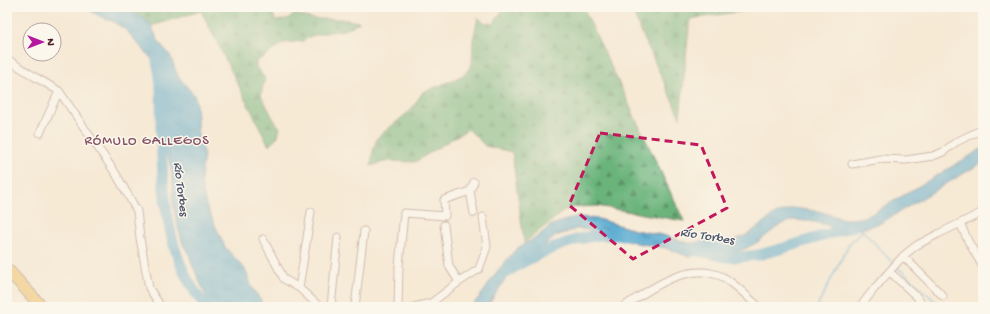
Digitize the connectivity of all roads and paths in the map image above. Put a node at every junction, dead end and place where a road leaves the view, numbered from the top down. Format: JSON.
{"nodes":[{"id":1,"x":7,"y":59,"type":"edge"},
{"id":2,"x":59,"y":91,"type":"junction"},
{"id":3,"x":983,"y":129,"type":"edge"},
{"id":4,"x":40,"y":132,"type":"dead end"},
{"id":5,"x":852,"y":164,"type":"dead end"},
{"id":6,"x":474,"y":182,"type":"dead end"},
{"id":7,"x":470,"y":191,"type":"junction"},
{"id":8,"x":310,"y":212,"type":"dead end"},
{"id":9,"x":983,"y":212,"type":"edge"},
{"id":10,"x":474,"y":213,"type":"dead end"},
{"id":11,"x":483,"y":217,"type":"dead end"},
{"id":12,"x":960,"y":223,"type":"junction"},
{"id":13,"x":444,"y":225,"type":"dead end"},
{"id":14,"x":364,"y":231,"type":"dead end"},
{"id":15,"x":338,"y":237,"type":"dead end"},
{"id":16,"x":263,"y":240,"type":"dead end"},
{"id":17,"x":903,"y":256,"type":"junction"},
{"id":18,"x":983,"y":267,"type":"edge"},
{"id":19,"x":7,"y":269,"type":"edge"},
{"id":20,"x":890,"y":272,"type":"junction"},
{"id":21,"x":459,"y":282,"type":"junction"},
{"id":22,"x":298,"y":288,"type":"junction"},
{"id":23,"x":943,"y":296,"type":"dead end"},
{"id":24,"x":42,"y":307,"type":"edge"},
{"id":25,"x":161,"y":307,"type":"edge"},
{"id":26,"x":320,"y":307,"type":"edge"},
{"id":27,"x":331,"y":307,"type":"edge"},
{"id":28,"x":355,"y":307,"type":"edge"},
{"id":29,"x":398,"y":307,"type":"edge"},
{"id":30,"x":414,"y":307,"type":"edge"},
{"id":31,"x":623,"y":307,"type":"edge"},
{"id":32,"x":758,"y":307,"type":"edge"},
{"id":33,"x":860,"y":307,"type":"edge"},
{"id":34,"x":924,"y":307,"type":"edge"}],
"edges":[{"from":1,"to":2,"type":"street"},
{"from":2,"to":4,"type":"street"},
{"from":2,"to":25,"type":"street"},
{"from":3,"to":5,"type":"street"},
{"from":6,"to":7,"type":"street"},
{"from":7,"to":10,"type":"street"},
{"from":7,"to":29,"type":"street"},
{"from":8,"to":22,"type":"street"},
{"from":9,"to":12,"type":"street"},
{"from":11,"to":21,"type":"street"},
{"from":12,"to":17,"type":"street"},
{"from":12,"to":18,"type":"street"},
{"from":13,"to":21,"type":"street"},
{"from":14,"to":28,"type":"street"},
{"from":15,"to":27,"type":"street"},
{"from":16,"to":22,"type":"street"},
{"from":17,"to":20,"type":"street"},
{"from":17,"to":23,"type":"street"},
{"from":19,"to":24,"type":"highway"},
{"from":20,"to":33,"type":"street"},
{"from":20,"to":34,"type":"street"},
{"from":21,"to":30,"type":"street"},
{"from":22,"to":26,"type":"street"},
{"from":31,"to":32,"type":"street"}]}
